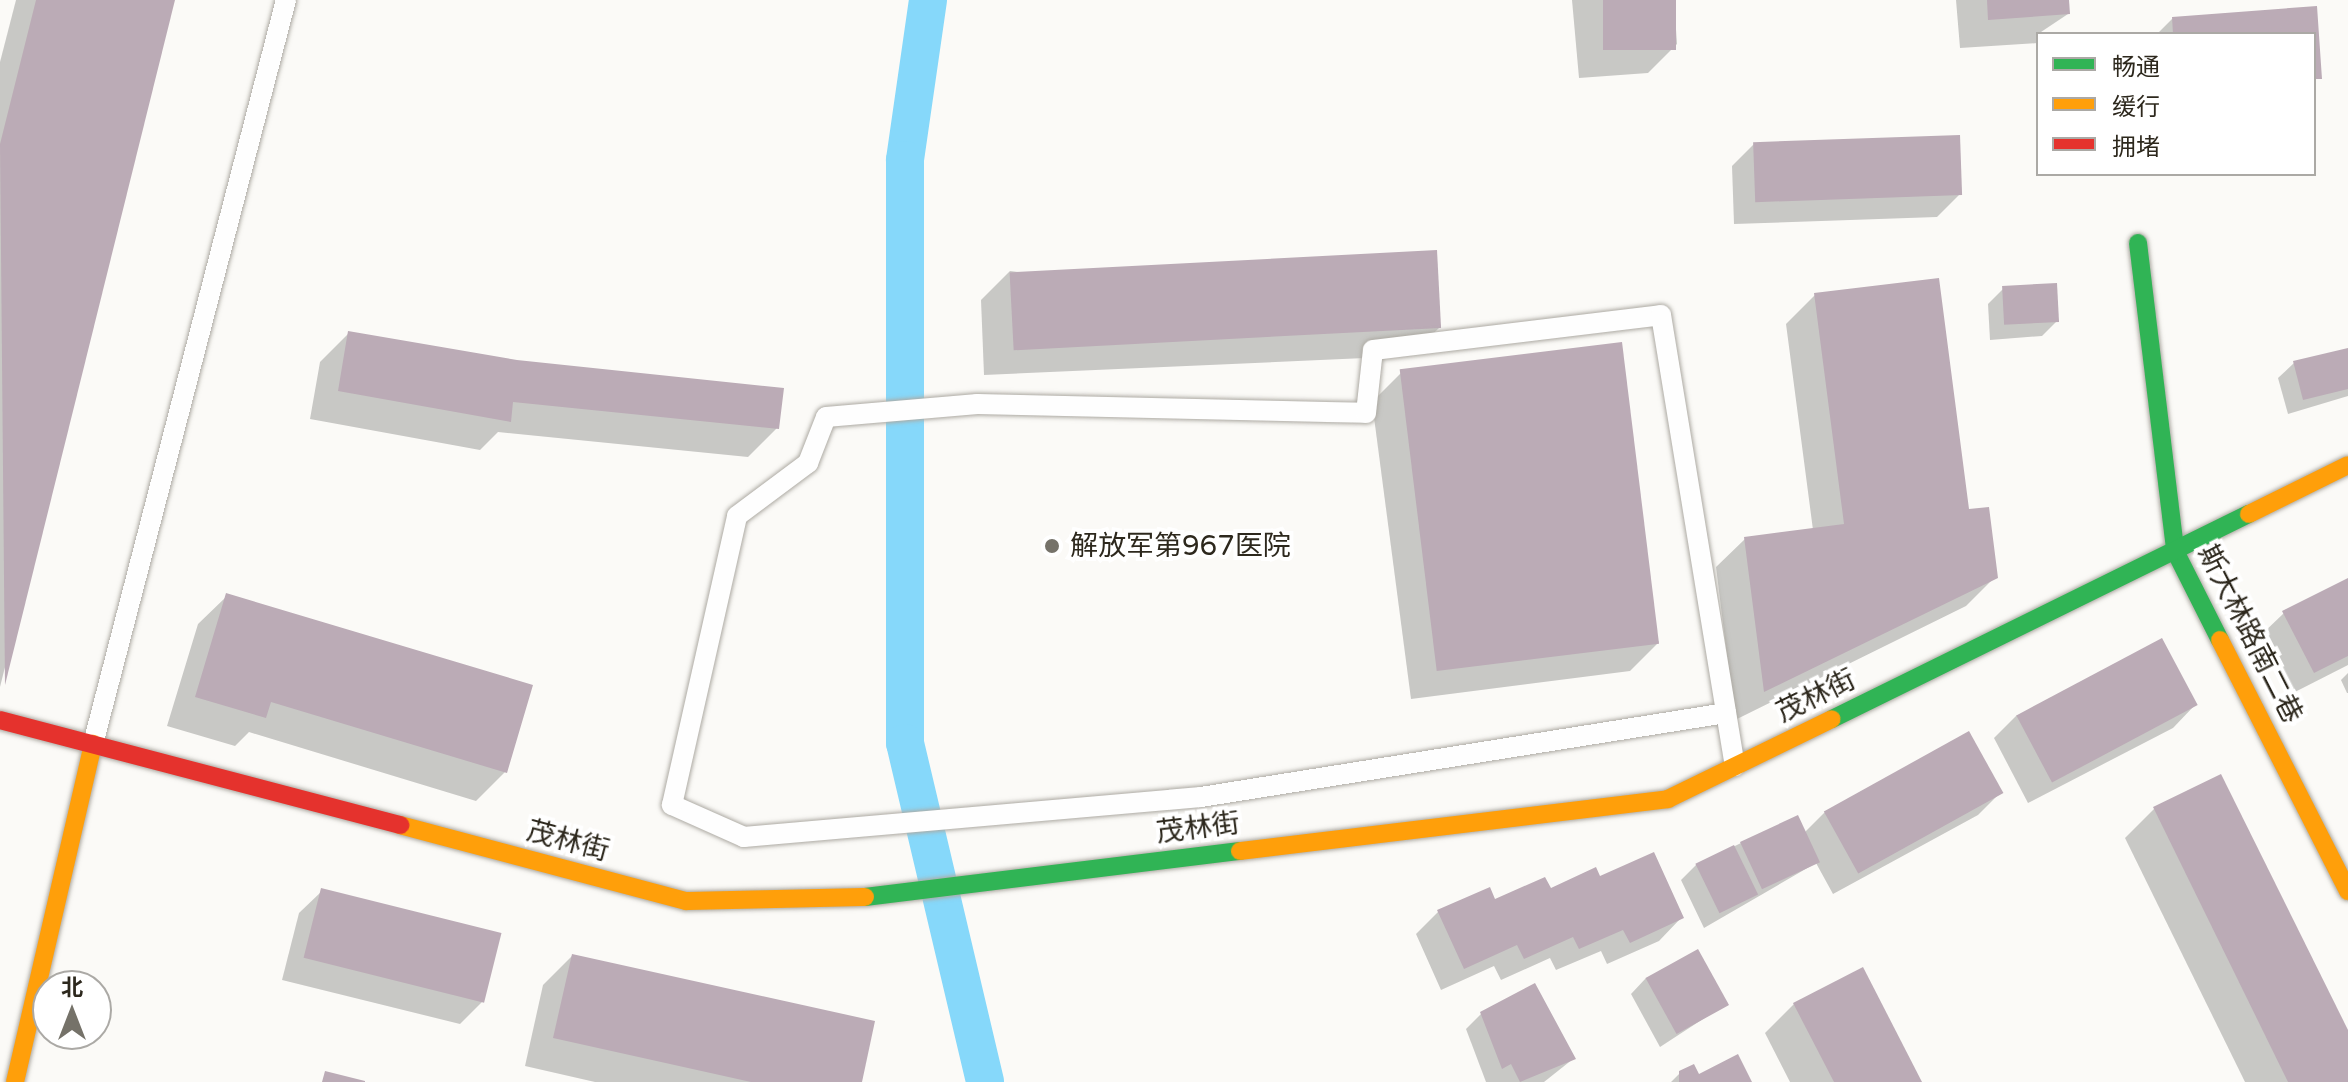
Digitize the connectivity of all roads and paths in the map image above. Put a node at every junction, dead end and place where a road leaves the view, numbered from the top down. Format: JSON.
{"nodes":[{"id":1,"x":286,"y":0,"type":"edge"},
{"id":2,"x":2138,"y":243,"type":"dead end"},
{"id":3,"x":2348,"y":465,"type":"edge"},
{"id":4,"x":2175,"y":551,"type":"junction"},
{"id":5,"x":1726,"y":713,"type":"junction"},
{"id":6,"x":0,"y":720,"type":"edge"},
{"id":7,"x":93,"y":744,"type":"junction"},
{"id":8,"x":1735,"y":766,"type":"junction"},
{"id":9,"x":2348,"y":891,"type":"edge"},
{"id":10,"x":15,"y":1082,"type":"edge"}],
"edges":[{"from":1,"to":7,"type":"lane"},
{"from":2,"to":4,"type":"street","name":"斯大林路南二巷"},
{"from":3,"to":4,"type":"street","name":"茂林街"},
{"from":4,"to":8,"type":"street","name":"茂林街"},
{"from":4,"to":9,"type":"street","name":"斯大林路南二巷"},
{"from":5,"to":5,"type":"lane"},
{"from":5,"to":8,"type":"lane"},
{"from":6,"to":7,"type":"street","name":"茂林街"},
{"from":7,"to":8,"type":"street","name":"茂林街"},
{"from":7,"to":10,"type":"street"}]}
